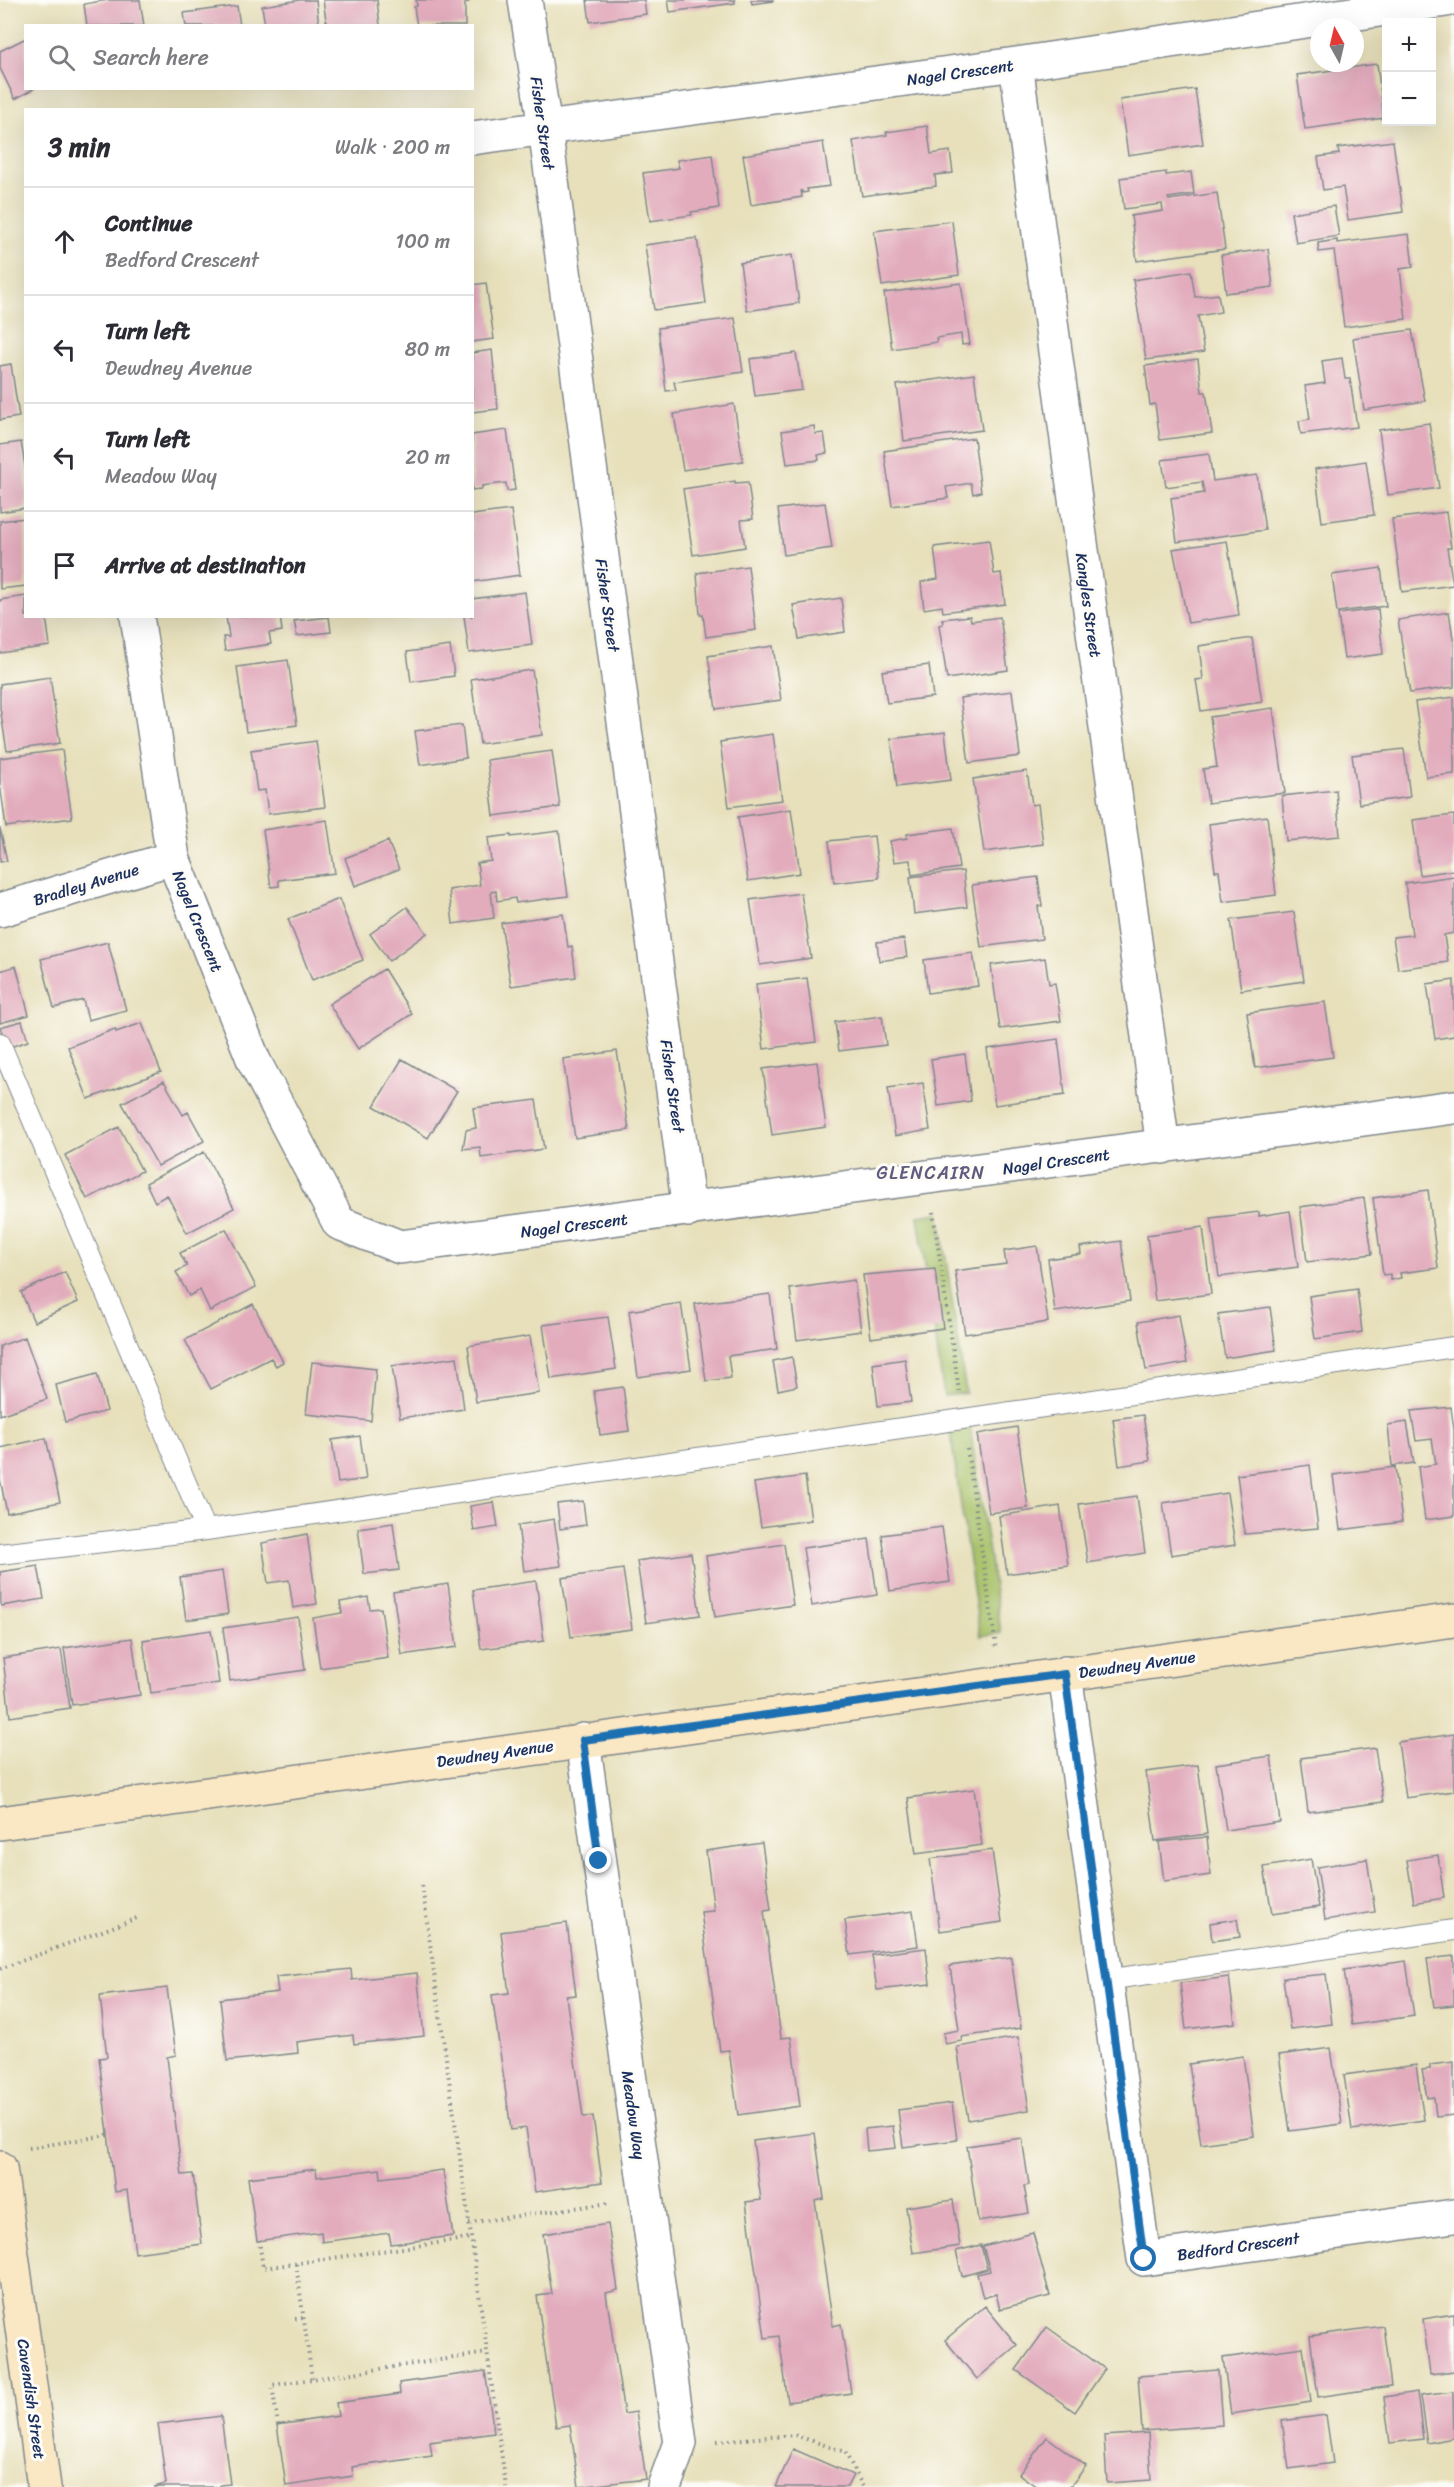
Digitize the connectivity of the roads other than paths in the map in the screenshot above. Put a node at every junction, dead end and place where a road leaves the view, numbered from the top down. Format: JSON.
{"nodes":[{"id":1,"x":525,"y":0,"type":"edge"},
{"id":2,"x":1446,"y":0,"type":"edge"},
{"id":3,"x":1016,"y":64,"type":"junction"},
{"id":4,"x":545,"y":128,"type":"junction"},
{"id":5,"x":474,"y":138,"type":"edge"},
{"id":6,"x":137,"y":618,"type":"edge"},
{"id":7,"x":173,"y":858,"type":"junction"},
{"id":8,"x":0,"y":910,"type":"edge"},
{"id":9,"x":0,"y":1043,"type":"edge"},
{"id":10,"x":1454,"y":1107,"type":"edge"},
{"id":11,"x":1163,"y":1146,"type":"junction"},
{"id":12,"x":689,"y":1210,"type":"junction"},
{"id":13,"x":1454,"y":1347,"type":"edge"},
{"id":14,"x":206,"y":1530,"type":"junction"},
{"id":15,"x":0,"y":1554,"type":"edge"},
{"id":16,"x":1454,"y":1620,"type":"edge"},
{"id":17,"x":1065,"y":1674,"type":"junction"},
{"id":18,"x":583,"y":1740,"type":"junction"},
{"id":19,"x":0,"y":1823,"type":"edge"},
{"id":20,"x":1454,"y":1930,"type":"edge"},
{"id":21,"x":1106,"y":1980,"type":"junction"},
{"id":22,"x":11,"y":2158,"type":"edge"},
{"id":23,"x":1454,"y":2216,"type":"edge"},
{"id":24,"x":44,"y":2487,"type":"edge"},
{"id":25,"x":664,"y":2487,"type":"edge"}],
"edges":[{"from":1,"to":4,"type":"street","name":"Fisher Street"},
{"from":2,"to":3,"type":"street","name":"Nagel Crescent"},
{"from":3,"to":4,"type":"street","name":"Nagel Crescent"},
{"from":3,"to":11,"type":"street","name":"Kangles Street"},
{"from":4,"to":5,"type":"street","name":"Nagel Crescent"},
{"from":4,"to":12,"type":"street","name":"Fisher Street"},
{"from":6,"to":7,"type":"street","name":"Nagel Crescent"},
{"from":7,"to":8,"type":"street","name":"Bradley Avenue"},
{"from":7,"to":12,"type":"street","name":"Nagel Crescent"},
{"from":9,"to":14,"type":"lane"},
{"from":10,"to":11,"type":"street","name":"Nagel Crescent"},
{"from":11,"to":12,"type":"street","name":"Nagel Crescent"},
{"from":13,"to":14,"type":"lane"},
{"from":14,"to":15,"type":"lane"},
{"from":16,"to":17,"type":"street","name":"Dewdney Avenue"},
{"from":17,"to":18,"type":"street","name":"Dewdney Avenue"},
{"from":17,"to":21,"type":"street","name":"Bedford Crescent"},
{"from":18,"to":19,"type":"street","name":"Dewdney Avenue"},
{"from":18,"to":25,"type":"street","name":"Meadow Way"},
{"from":20,"to":21,"type":"lane"},
{"from":21,"to":23,"type":"street","name":"Bedford Crescent"},
{"from":22,"to":24,"type":"street","name":"Cavendish Street"}]}
